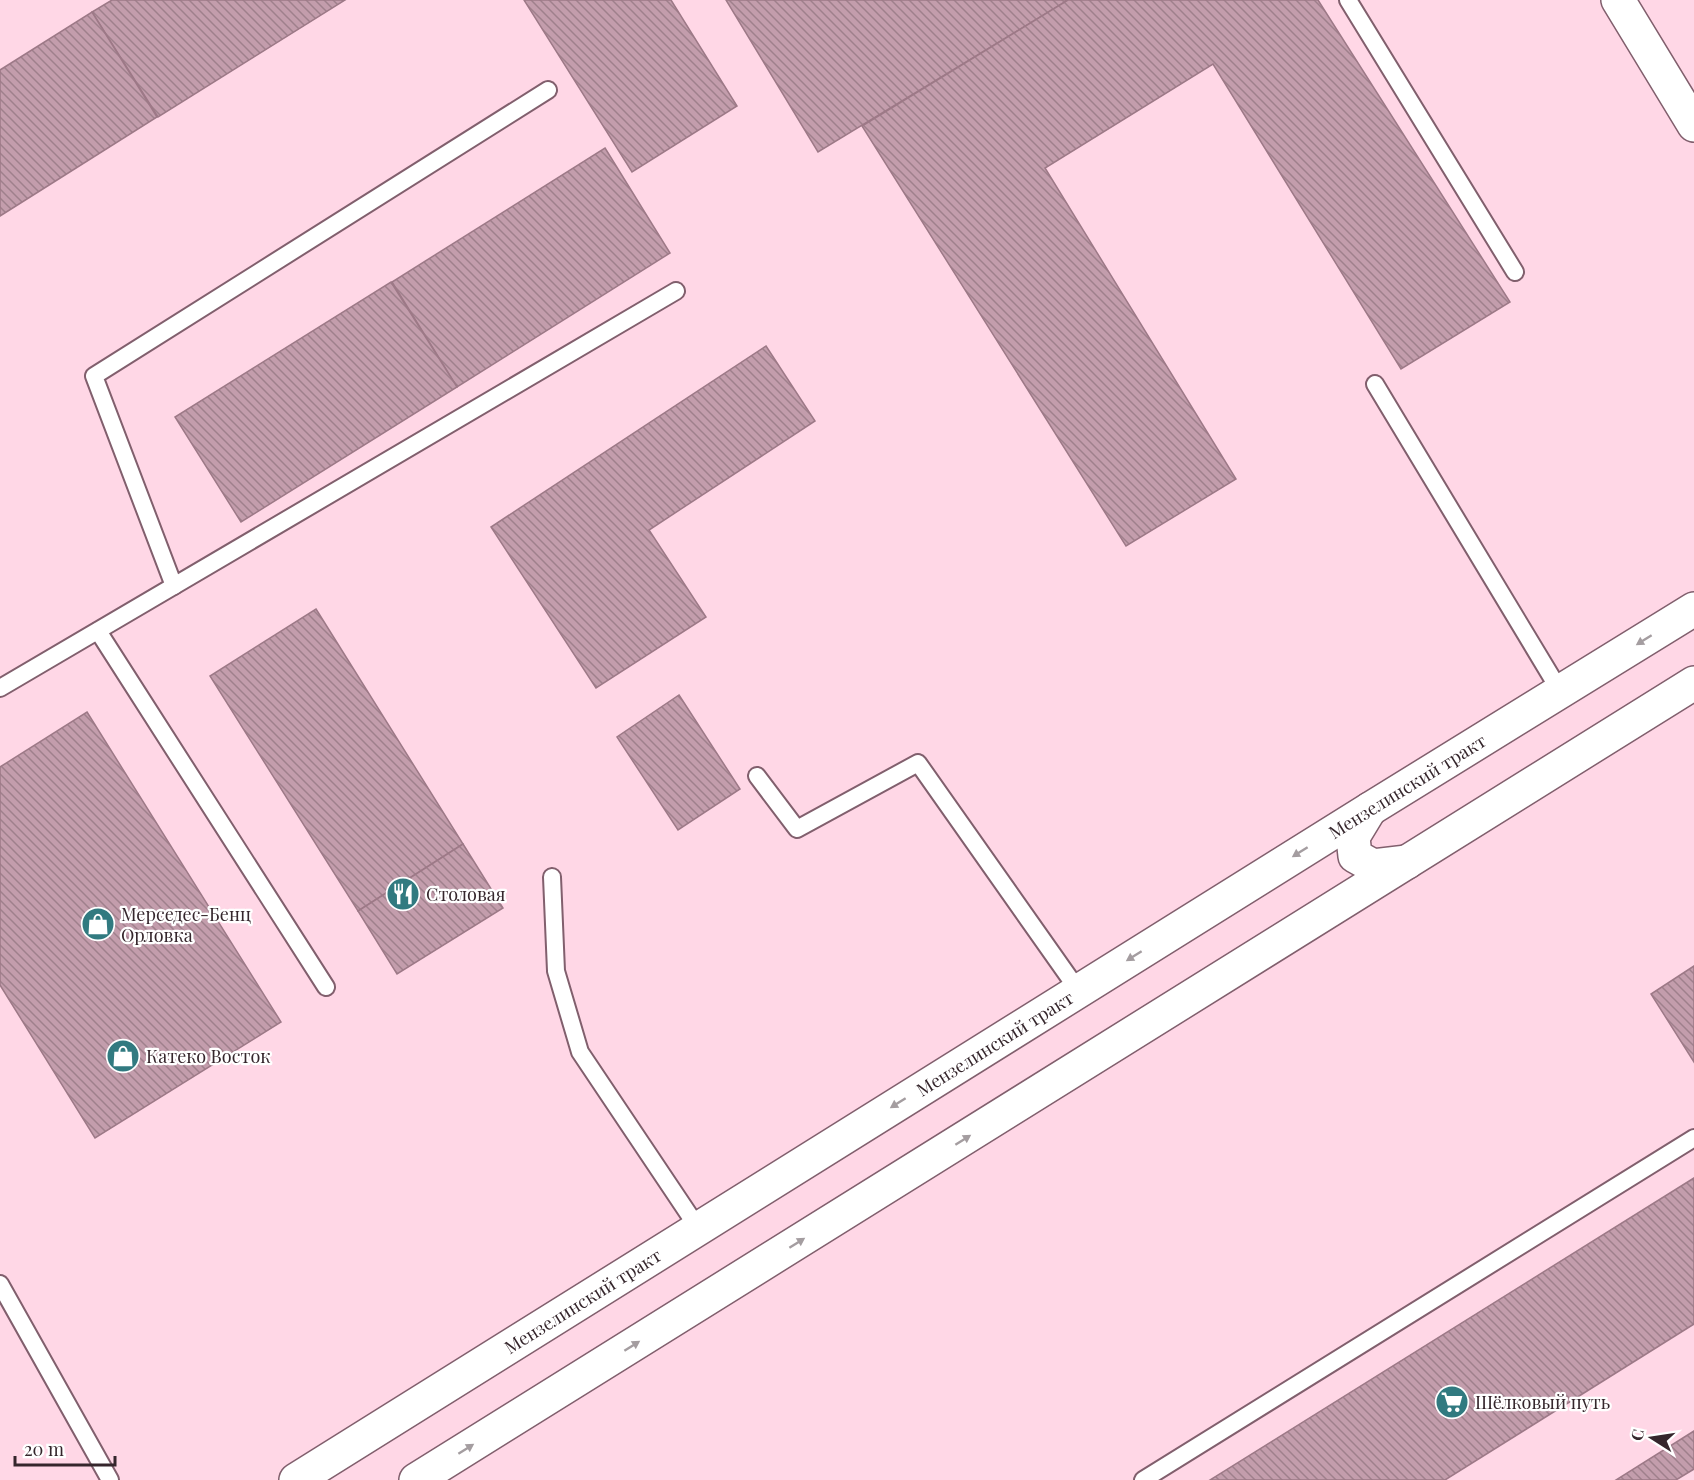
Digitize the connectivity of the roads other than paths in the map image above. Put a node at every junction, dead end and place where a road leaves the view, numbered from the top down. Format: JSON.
{"nodes":[{"id":1,"x":1348,"y":0,"type":"edge"},
{"id":2,"x":1617,"y":0,"type":"edge"},
{"id":3,"x":548,"y":90,"type":"dead end"},
{"id":4,"x":1694,"y":125,"type":"edge"},
{"id":5,"x":1515,"y":272,"type":"dead end"},
{"id":6,"x":676,"y":291,"type":"dead end"},
{"id":7,"x":1376,"y":384,"type":"dead end"},
{"id":8,"x":174,"y":586,"type":"junction"},
{"id":9,"x":1694,"y":609,"type":"edge"},
{"id":10,"x":98,"y":631,"type":"junction"},
{"id":11,"x":1694,"y":683,"type":"edge"},
{"id":12,"x":0,"y":688,"type":"edge"},
{"id":13,"x":1560,"y":691,"type":"junction"},
{"id":14,"x":757,"y":776,"type":"dead end"},
{"id":15,"x":1370,"y":809,"type":"junction"},
{"id":16,"x":1407,"y":862,"type":"junction"},
{"id":17,"x":552,"y":877,"type":"dead end"},
{"id":18,"x":327,"y":987,"type":"dead end"},
{"id":19,"x":1078,"y":990,"type":"junction"},
{"id":20,"x":1694,"y":1138,"type":"edge"},
{"id":21,"x":699,"y":1228,"type":"junction"},
{"id":22,"x":0,"y":1284,"type":"edge"},
{"id":23,"x":110,"y":1480,"type":"edge"},
{"id":24,"x":296,"y":1480,"type":"edge"},
{"id":25,"x":416,"y":1480,"type":"edge"},
{"id":26,"x":1143,"y":1480,"type":"edge"}],
"edges":[{"from":1,"to":5,"type":"lane"},
{"from":2,"to":4,"type":"main road"},
{"from":3,"to":8,"type":"lane"},
{"from":6,"to":8,"type":"lane"},
{"from":7,"to":13,"type":"lane"},
{"from":8,"to":10,"type":"lane"},
{"from":9,"to":13,"type":"main road","name":"Мензелинский тракт","one_way":true},
{"from":10,"to":12,"type":"lane"},
{"from":10,"to":18,"type":"lane"},
{"from":11,"to":16,"type":"main road"},
{"from":13,"to":15,"type":"main road","name":"Мензелинский тракт"},
{"from":14,"to":19,"type":"lane"},
{"from":15,"to":16,"type":"main road"},
{"from":15,"to":19,"type":"main road","name":"Мензелинский тракт","one_way":true},
{"from":25,"to":16,"type":"main road","one_way":true},
{"from":17,"to":21,"type":"lane"},
{"from":19,"to":21,"type":"main road","name":"Мензелинский тракт","one_way":true},
{"from":20,"to":26,"type":"lane"},
{"from":21,"to":24,"type":"main road","name":"Мензелинский тракт"},
{"from":22,"to":23,"type":"lane"}]}
